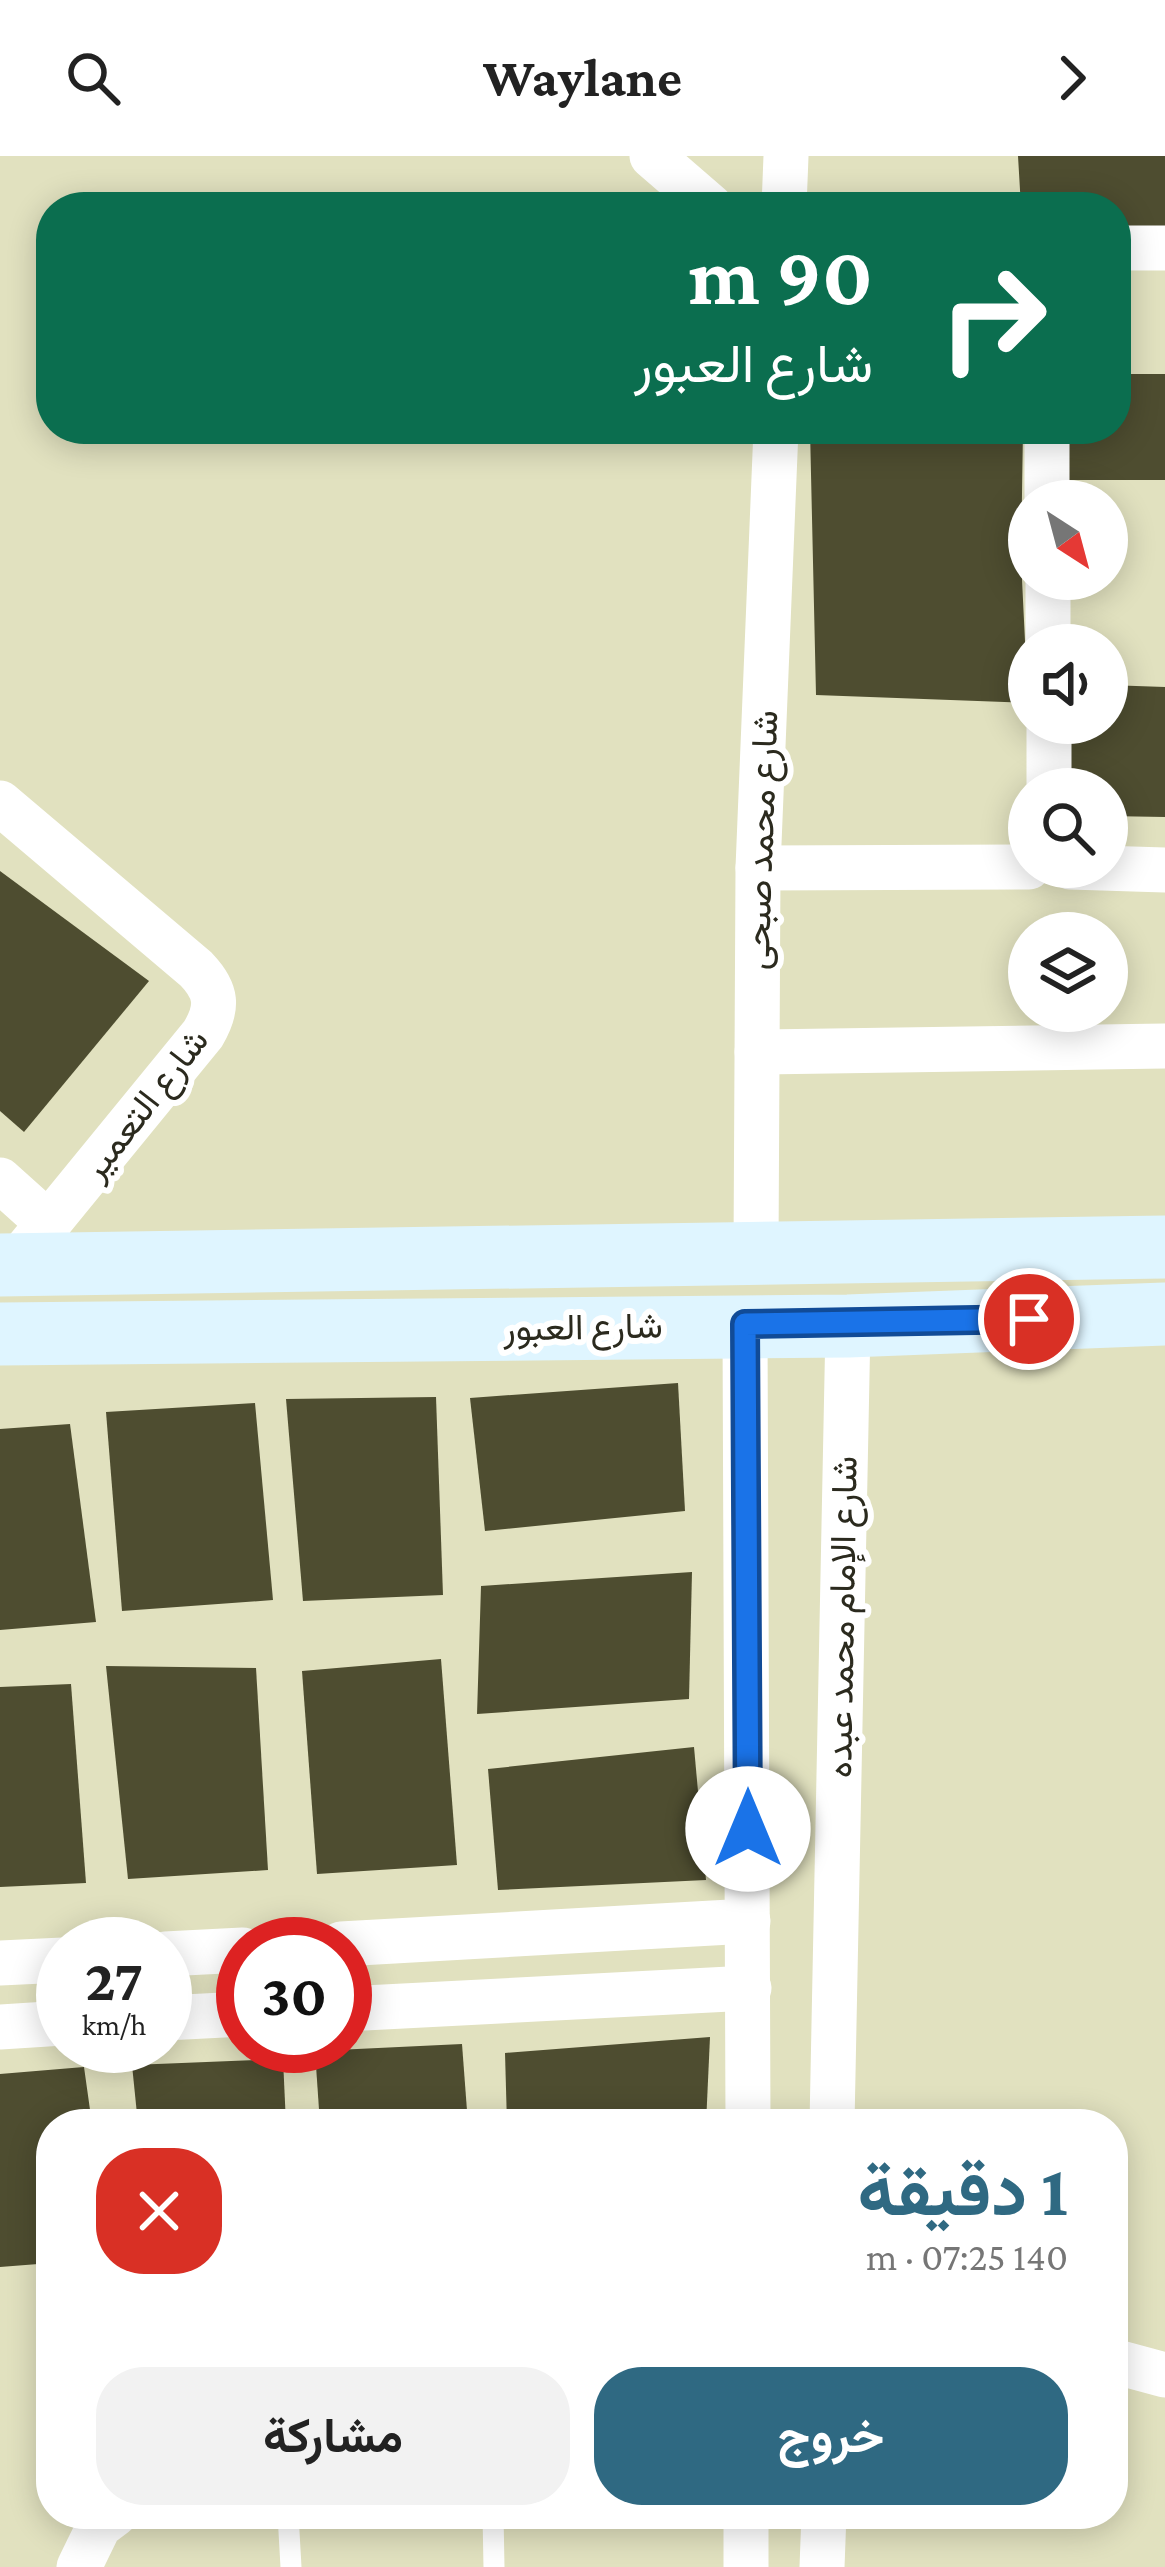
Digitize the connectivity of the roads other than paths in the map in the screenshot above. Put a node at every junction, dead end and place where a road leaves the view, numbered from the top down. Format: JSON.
{"nodes":[{"id":1,"x":652,"y":156,"type":"edge"},
{"id":2,"x":786,"y":156,"type":"edge"},
{"id":3,"x":694,"y":192,"type":"edge"},
{"id":4,"x":785,"y":192,"type":"edge"},
{"id":5,"x":1131,"y":248,"type":"edge"},
{"id":6,"x":1165,"y":248,"type":"edge"},
{"id":7,"x":775,"y":444,"type":"edge"},
{"id":8,"x":1047,"y":444,"type":"edge"},
{"id":9,"x":1047,"y":480,"type":"edge"},
{"id":10,"x":0,"y":802,"type":"edge"},
{"id":11,"x":1008,"y":866,"type":"edge"},
{"id":12,"x":758,"y":868,"type":"junction"},
{"id":13,"x":1128,"y":869,"type":"edge"},
{"id":14,"x":1165,"y":870,"type":"edge"},
{"id":15,"x":1165,"y":1046,"type":"edge"},
{"id":16,"x":757,"y":1052,"type":"junction"},
{"id":17,"x":0,"y":1180,"type":"edge"},
{"id":18,"x":1165,"y":1247,"type":"edge"},
{"id":19,"x":22,"y":1251,"type":"edge"},
{"id":20,"x":756,"y":1252,"type":"junction"},
{"id":21,"x":124,"y":1259,"type":"junction"},
{"id":22,"x":253,"y":1259,"type":"junction"},
{"id":23,"x":1165,"y":1314,"type":"edge"},
{"id":24,"x":745,"y":1324,"type":"junction"},
{"id":25,"x":848,"y":1326,"type":"junction"},
{"id":26,"x":267,"y":1333,"type":"junction"},
{"id":27,"x":0,"y":1334,"type":"edge"},
{"id":28,"x":115,"y":1334,"type":"junction"},
{"id":29,"x":748,"y":1921,"type":"junction"},
{"id":30,"x":372,"y":1942,"type":"edge"},
{"id":31,"x":36,"y":1962,"type":"edge"},
{"id":32,"x":0,"y":1964,"type":"edge"},
{"id":33,"x":749,"y":1988,"type":"junction"},
{"id":34,"x":372,"y":2008,"type":"edge"},
{"id":35,"x":36,"y":2025,"type":"edge"},
{"id":36,"x":0,"y":2026,"type":"edge"},
{"id":37,"x":748,"y":2109,"type":"edge"},
{"id":38,"x":832,"y":2109,"type":"edge"},
{"id":39,"x":1128,"y":2365,"type":"edge"},
{"id":40,"x":1165,"y":2375,"type":"edge"},
{"id":41,"x":100,"y":2529,"type":"edge"},
{"id":42,"x":289,"y":2529,"type":"edge"},
{"id":43,"x":493,"y":2529,"type":"edge"},
{"id":44,"x":746,"y":2529,"type":"edge"},
{"id":45,"x":824,"y":2529,"type":"edge"},
{"id":46,"x":79,"y":2567,"type":"edge"},
{"id":47,"x":291,"y":2567,"type":"edge"},
{"id":48,"x":494,"y":2567,"type":"edge"},
{"id":49,"x":746,"y":2567,"type":"edge"},
{"id":50,"x":823,"y":2567,"type":"edge"}],
"edges":[{"from":1,"to":3,"type":"street"},
{"from":2,"to":4,"type":"street"},
{"from":5,"to":6,"type":"street"},
{"from":7,"to":12,"type":"street","name":"شارع محمد صبحى"},
{"from":8,"to":9,"type":"street"},
{"from":10,"to":19,"type":"street","name":"شارع التعمير"},
{"from":11,"to":12,"type":"street"},
{"from":12,"to":16,"type":"street","name":"شارع محمد صبحى"},
{"from":13,"to":14,"type":"street"},
{"from":15,"to":16,"type":"street"},
{"from":16,"to":20,"type":"street","name":"شارع محمد صبحى"},
{"from":17,"to":19,"type":"street"},
{"from":18,"to":20,"type":"street","name":"شارع العبور"},
{"from":19,"to":21,"type":"street","name":"شارع العبور"},
{"from":20,"to":22,"type":"street","name":"شارع العبور"},
{"from":21,"to":22,"type":"street","name":"شارع العبور"},
{"from":21,"to":28,"type":"street"},
{"from":22,"to":26,"type":"street"},
{"from":23,"to":25,"type":"street","name":"شارع العبور"},
{"from":24,"to":25,"type":"street","name":"شارع العبور"},
{"from":24,"to":26,"type":"street","name":"شارع العبور"},
{"from":24,"to":29,"type":"street"},
{"from":25,"to":38,"type":"street","name":"شارع الإمام محمد عبده"},
{"from":26,"to":28,"type":"street","name":"شارع العبور"},
{"from":27,"to":28,"type":"street","name":"شارع العبور"},
{"from":29,"to":30,"type":"street"},
{"from":29,"to":33,"type":"street"},
{"from":31,"to":32,"type":"street"},
{"from":33,"to":34,"type":"street"},
{"from":33,"to":37,"type":"street"},
{"from":35,"to":36,"type":"street"},
{"from":39,"to":40,"type":"street"},
{"from":41,"to":46,"type":"street"},
{"from":42,"to":47,"type":"lane"},
{"from":43,"to":48,"type":"lane"},
{"from":44,"to":49,"type":"street"},
{"from":45,"to":50,"type":"street"}]}
